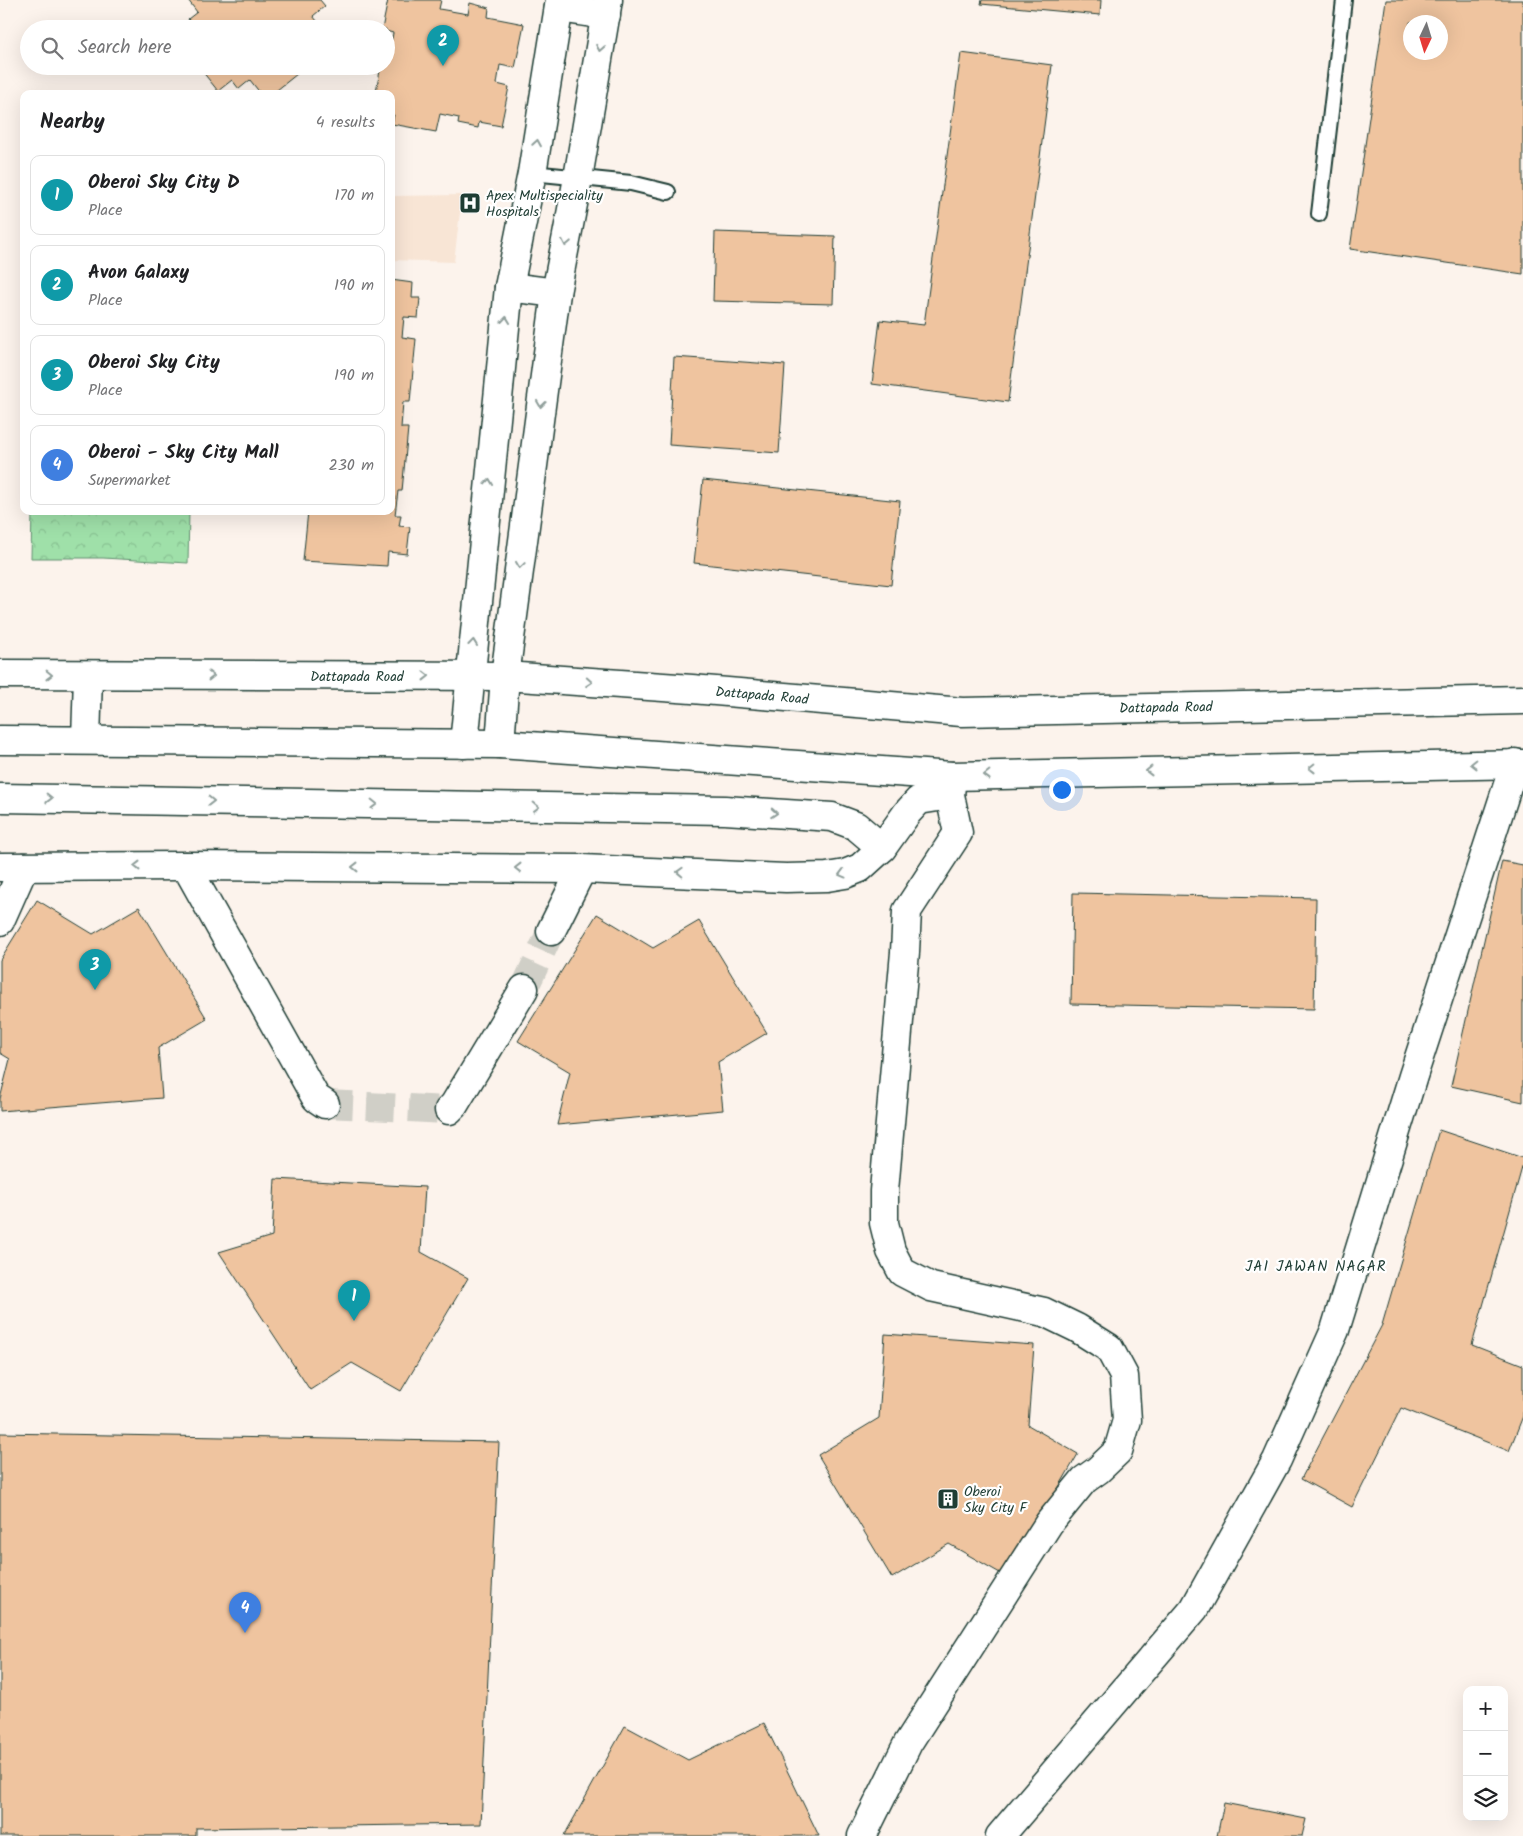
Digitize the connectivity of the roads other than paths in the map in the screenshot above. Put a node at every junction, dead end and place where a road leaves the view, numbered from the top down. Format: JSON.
{"nodes":[{"id":1,"x":1344,"y":0,"type":"edge"},
{"id":2,"x":560,"y":4,"type":"edge"},
{"id":3,"x":607,"y":7,"type":"edge"},
{"id":4,"x":532,"y":173,"type":"junction"},
{"id":5,"x":578,"y":178,"type":"junction"},
{"id":6,"x":668,"y":192,"type":"dead end"},
{"id":7,"x":1319,"y":214,"type":"dead end"},
{"id":8,"x":509,"y":287,"type":"junction"},
{"id":9,"x":556,"y":293,"type":"junction"},
{"id":10,"x":0,"y":674,"type":"edge"},
{"id":11,"x":88,"y":676,"type":"junction"},
{"id":12,"x":470,"y":676,"type":"junction"},
{"id":13,"x":505,"y":676,"type":"junction"},
{"id":14,"x":1523,"y":700,"type":"edge"},
{"id":15,"x":0,"y":740,"type":"edge"},
{"id":16,"x":86,"y":740,"type":"junction"},
{"id":17,"x":464,"y":744,"type":"junction"},
{"id":18,"x":500,"y":744,"type":"junction"},
{"id":19,"x":1519,"y":764,"type":"edge"},
{"id":20,"x":951,"y":786,"type":"junction"},
{"id":21,"x":0,"y":798,"type":"edge"},
{"id":22,"x":882,"y":848,"type":"junction"},
{"id":23,"x":186,"y":866,"type":"junction"},
{"id":24,"x":12,"y":867,"type":"edge"},
{"id":25,"x":582,"y":869,"type":"junction"},
{"id":26,"x":0,"y":921,"type":"edge"},
{"id":27,"x":552,"y":932,"type":"tunnel mouth"},
{"id":28,"x":524,"y":989,"type":"tunnel mouth"},
{"id":29,"x":326,"y":1104,"type":"tunnel mouth"},
{"id":30,"x":449,"y":1110,"type":"dead end"},
{"id":31,"x":862,"y":1836,"type":"edge"},
{"id":32,"x":1000,"y":1836,"type":"edge"}],
"edges":[{"from":1,"to":7,"type":"lane"},
{"from":2,"to":3,"type":"street"},
{"from":4,"to":2,"type":"street","one_way":true},
{"from":3,"to":5,"type":"street","one_way":true},
{"from":4,"to":5,"type":"lane"},
{"from":4,"to":8,"type":"street"},
{"from":5,"to":6,"type":"lane"},
{"from":5,"to":9,"type":"street","one_way":true},
{"from":8,"to":9,"type":"street"},
{"from":12,"to":8,"type":"street","one_way":true},
{"from":9,"to":13,"type":"street","one_way":true},
{"from":10,"to":11,"type":"street","name":"Dattapada Road","one_way":true},
{"from":11,"to":12,"type":"street","name":"Dattapada Road","one_way":true},
{"from":11,"to":16,"type":"street"},
{"from":12,"to":13,"type":"street","name":"Dattapada Road"},
{"from":12,"to":17,"type":"street"},
{"from":13,"to":14,"type":"street","name":"Dattapada Road","one_way":true},
{"from":13,"to":18,"type":"street"},
{"from":15,"to":16,"type":"street"},
{"from":16,"to":17,"type":"street"},
{"from":17,"to":18,"type":"street"},
{"from":18,"to":20,"type":"street"},
{"from":19,"to":20,"type":"street","one_way":true},
{"from":19,"to":32,"type":"street"},
{"from":20,"to":22,"type":"street"},
{"from":20,"to":31,"type":"street"},
{"from":21,"to":22,"type":"street","one_way":true},
{"from":22,"to":25,"type":"street","one_way":true},
{"from":23,"to":24,"type":"street","one_way":true},
{"from":25,"to":23,"type":"street","one_way":true},
{"from":23,"to":29,"type":"street"},
{"from":24,"to":26,"type":"street"},
{"from":25,"to":27,"type":"street"},
{"from":28,"to":30,"type":"street"}]}
